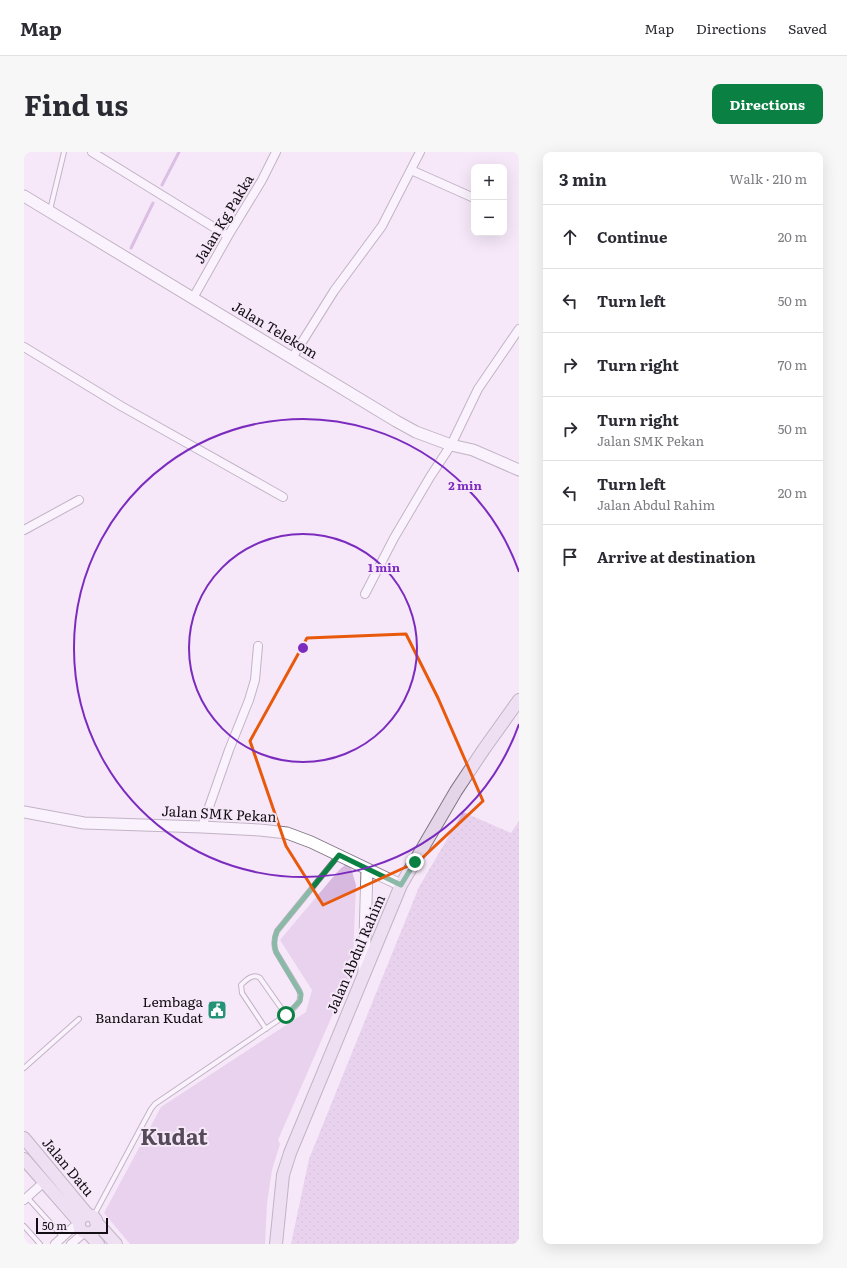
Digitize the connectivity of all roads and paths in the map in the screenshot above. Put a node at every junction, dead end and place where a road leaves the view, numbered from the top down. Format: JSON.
{"nodes":[{"id":1,"x":64,"y":152,"type":"edge"},
{"id":2,"x":92,"y":152,"type":"edge"},
{"id":3,"x":276,"y":152,"type":"edge"},
{"id":4,"x":420,"y":152,"type":"edge"},
{"id":5,"x":411,"y":170,"type":"junction"},
{"id":6,"x":24,"y":196,"type":"edge"},
{"id":7,"x":471,"y":197,"type":"edge"},
{"id":8,"x":49,"y":211,"type":"junction"},
{"id":9,"x":228,"y":236,"type":"junction"},
{"id":10,"x":193,"y":298,"type":"junction"},
{"id":11,"x":519,"y":329,"type":"edge"},
{"id":12,"x":24,"y":347,"type":"edge"},
{"id":13,"x":292,"y":358,"type":"junction"},
{"id":14,"x":451,"y":445,"type":"junction"},
{"id":15,"x":519,"y":470,"type":"edge"},
{"id":16,"x":283,"y":497,"type":"dead end"},
{"id":17,"x":79,"y":500,"type":"dead end"},
{"id":18,"x":24,"y":530,"type":"edge"},
{"id":19,"x":365,"y":594,"type":"dead end"},
{"id":20,"x":258,"y":646,"type":"dead end"},
{"id":21,"x":519,"y":700,"type":"edge"},
{"id":22,"x":24,"y":812,"type":"edge"},
{"id":23,"x":202,"y":827,"type":"junction"},
{"id":24,"x":339,"y":855,"type":"junction"},
{"id":25,"x":367,"y":869,"type":"junction"},
{"id":26,"x":401,"y":885,"type":"junction"},
{"id":27,"x":364,"y":974,"type":"junction"},
{"id":28,"x":286,"y":1015,"type":"junction"},
{"id":29,"x":79,"y":1020,"type":"dead end"},
{"id":30,"x":266,"y":1029,"type":"junction"},
{"id":31,"x":24,"y":1068,"type":"edge"},
{"id":32,"x":24,"y":1138,"type":"edge"},
{"id":33,"x":24,"y":1159,"type":"edge"},
{"id":34,"x":44,"y":1182,"type":"junction"},
{"id":35,"x":26,"y":1198,"type":"edge"},
{"id":36,"x":88,"y":1224,"type":"junction"},
{"id":37,"x":24,"y":1226,"type":"edge"},
{"id":38,"x":63,"y":1237,"type":"junction"},
{"id":39,"x":40,"y":1244,"type":"edge"},
{"id":40,"x":55,"y":1244,"type":"edge"},
{"id":41,"x":71,"y":1244,"type":"edge"},
{"id":42,"x":98,"y":1244,"type":"edge"},
{"id":43,"x":116,"y":1244,"type":"edge"},
{"id":44,"x":276,"y":1244,"type":"edge"}],
"edges":[{"from":1,"to":8,"type":"lane"},
{"from":2,"to":9,"type":"street"},
{"from":3,"to":9,"type":"street","name":"Jalan Kg Pakka"},
{"from":4,"to":5,"type":"street"},
{"from":5,"to":7,"type":"street"},
{"from":5,"to":13,"type":"street"},
{"from":6,"to":8,"type":"street","name":"Jalan Telekom"},
{"from":8,"to":10,"type":"street","name":"Jalan Telekom"},
{"from":9,"to":10,"type":"street","name":"Jalan Kg Pakka"},
{"from":10,"to":13,"type":"street","name":"Jalan Telekom"},
{"from":11,"to":14,"type":"street"},
{"from":12,"to":16,"type":"street"},
{"from":13,"to":14,"type":"street","name":"Jalan Telekom"},
{"from":14,"to":15,"type":"street","name":"Jalan Telekom"},
{"from":14,"to":19,"type":"street"},
{"from":17,"to":18,"type":"street"},
{"from":20,"to":23,"type":"street"},
{"from":21,"to":26,"type":"main road","name":"Jalan Abdul Rahim"},
{"from":22,"to":23,"type":"street","name":"Jalan SMK Pekan"},
{"from":23,"to":24,"type":"street","name":"Jalan SMK Pekan"},
{"from":24,"to":25,"type":"street","name":"Jalan SMK Pekan"},
{"from":24,"to":28,"type":"lane"},
{"from":25,"to":26,"type":"street","name":"Jalan SMK Pekan"},
{"from":25,"to":27,"type":"street"},
{"from":26,"to":27,"type":"main road","name":"Jalan Abdul Rahim"},
{"from":27,"to":44,"type":"main road","name":"Jalan Abdul Rahim"},
{"from":28,"to":30,"type":"lane"},
{"from":28,"to":30,"type":"lane"},
{"from":29,"to":31,"type":"lane"},
{"from":30,"to":36,"type":"lane"},
{"from":32,"to":36,"type":"main road","name":"Jalan Datu"},
{"from":33,"to":34,"type":"main road","name":"Jalan Datu"},
{"from":34,"to":35,"type":"street"},
{"from":34,"to":36,"type":"main road","name":"Jalan Datu"},
{"from":35,"to":38,"type":"lane"},
{"from":36,"to":38,"type":"street"},
{"from":36,"to":41,"type":"street"},
{"from":36,"to":42,"type":"main road","name":"Jalan Datu"},
{"from":36,"to":43,"type":"main road","name":"Jalan Datu"},
{"from":37,"to":39,"type":"lane"},
{"from":38,"to":40,"type":"street"}]}
